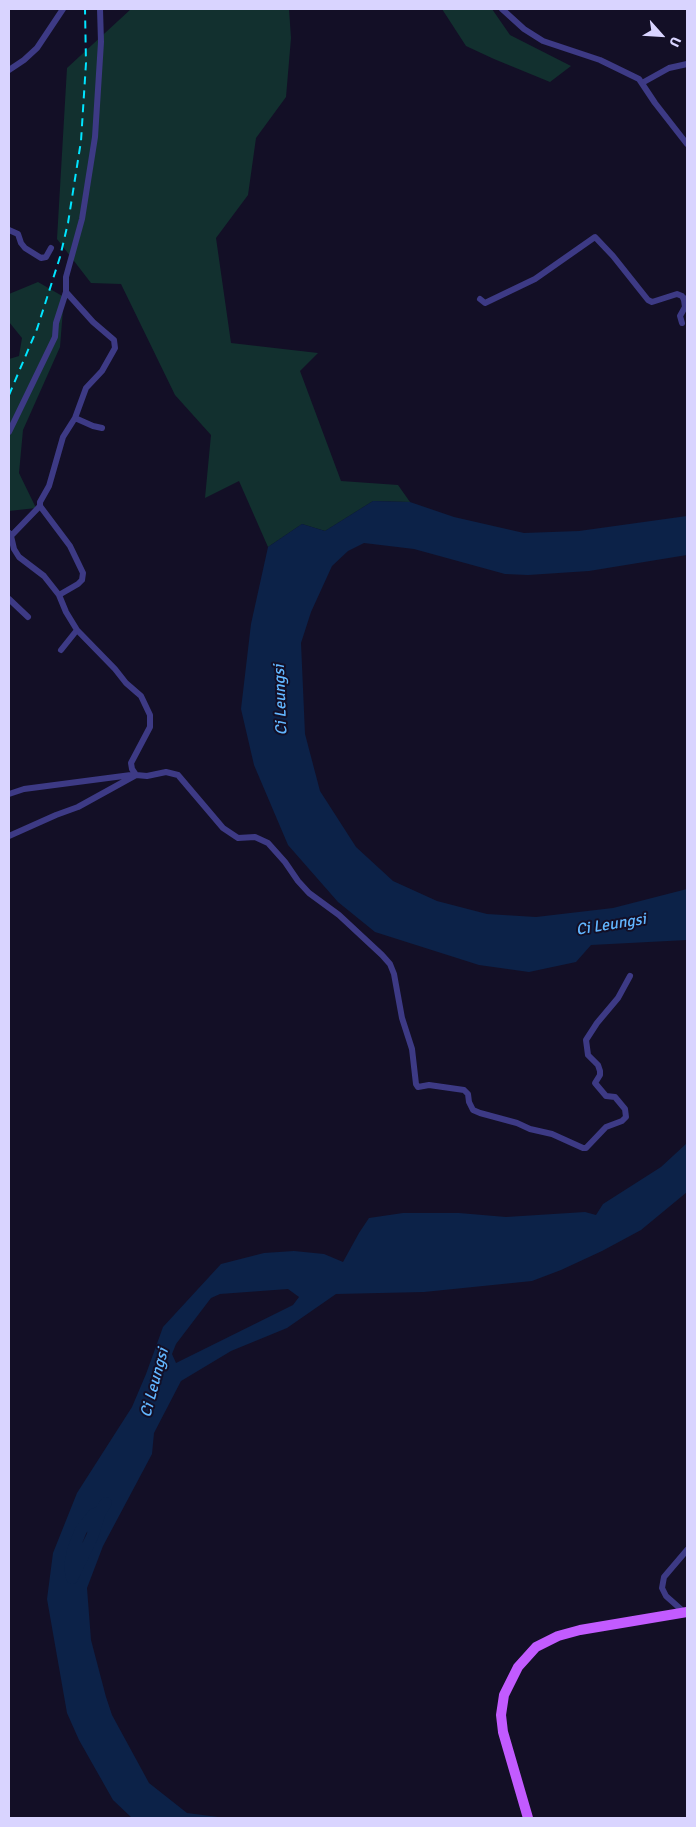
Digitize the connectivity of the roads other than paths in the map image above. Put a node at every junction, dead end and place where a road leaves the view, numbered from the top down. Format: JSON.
{"nodes":[{"id":1,"x":64,"y":9,"type":"edge"},
{"id":2,"x":100,"y":9,"type":"edge"},
{"id":3,"x":502,"y":9,"type":"edge"},
{"id":4,"x":687,"y":64,"type":"edge"},
{"id":5,"x":9,"y":70,"type":"edge"},
{"id":6,"x":642,"y":83,"type":"junction"},
{"id":7,"x":687,"y":144,"type":"edge"},
{"id":8,"x":9,"y":230,"type":"edge"},
{"id":9,"x":51,"y":248,"type":"dead end"},
{"id":10,"x":66,"y":292,"type":"junction"},
{"id":11,"x":686,"y":299,"type":"edge"},
{"id":12,"x":480,"y":300,"type":"dead end"},
{"id":13,"x":682,"y":323,"type":"dead end"},
{"id":14,"x":75,"y":418,"type":"junction"},
{"id":15,"x":102,"y":428,"type":"dead end"},
{"id":16,"x":9,"y":432,"type":"edge"},
{"id":17,"x":40,"y":506,"type":"junction"},
{"id":18,"x":10,"y":538,"type":"edge"},
{"id":19,"x":59,"y":595,"type":"junction"},
{"id":20,"x":9,"y":599,"type":"edge"},
{"id":21,"x":28,"y":617,"type":"dead end"},
{"id":22,"x":77,"y":630,"type":"junction"},
{"id":23,"x":61,"y":650,"type":"dead end"},
{"id":24,"x":136,"y":775,"type":"junction"},
{"id":25,"x":9,"y":794,"type":"edge"},
{"id":26,"x":9,"y":836,"type":"edge"},
{"id":27,"x":630,"y":976,"type":"dead end"},
{"id":28,"x":687,"y":1550,"type":"edge"},
{"id":29,"x":686,"y":1612,"type":"edge"},
{"id":30,"x":528,"y":1818,"type":"edge"}],
"edges":[{"from":1,"to":5,"type":"street"},
{"from":2,"to":10,"type":"street"},
{"from":3,"to":6,"type":"street"},
{"from":4,"to":6,"type":"street"},
{"from":6,"to":7,"type":"street"},
{"from":8,"to":9,"type":"street"},
{"from":10,"to":14,"type":"street"},
{"from":10,"to":16,"type":"street"},
{"from":11,"to":12,"type":"street"},
{"from":11,"to":13,"type":"street"},
{"from":14,"to":15,"type":"street"},
{"from":14,"to":17,"type":"street"},
{"from":17,"to":18,"type":"street"},
{"from":17,"to":19,"type":"street"},
{"from":18,"to":19,"type":"street"},
{"from":19,"to":22,"type":"street"},
{"from":20,"to":21,"type":"street"},
{"from":22,"to":23,"type":"street"},
{"from":22,"to":24,"type":"street"},
{"from":24,"to":25,"type":"street"},
{"from":24,"to":26,"type":"street"},
{"from":24,"to":27,"type":"street"},
{"from":28,"to":29,"type":"street"},
{"from":29,"to":30,"type":"main road"}]}
